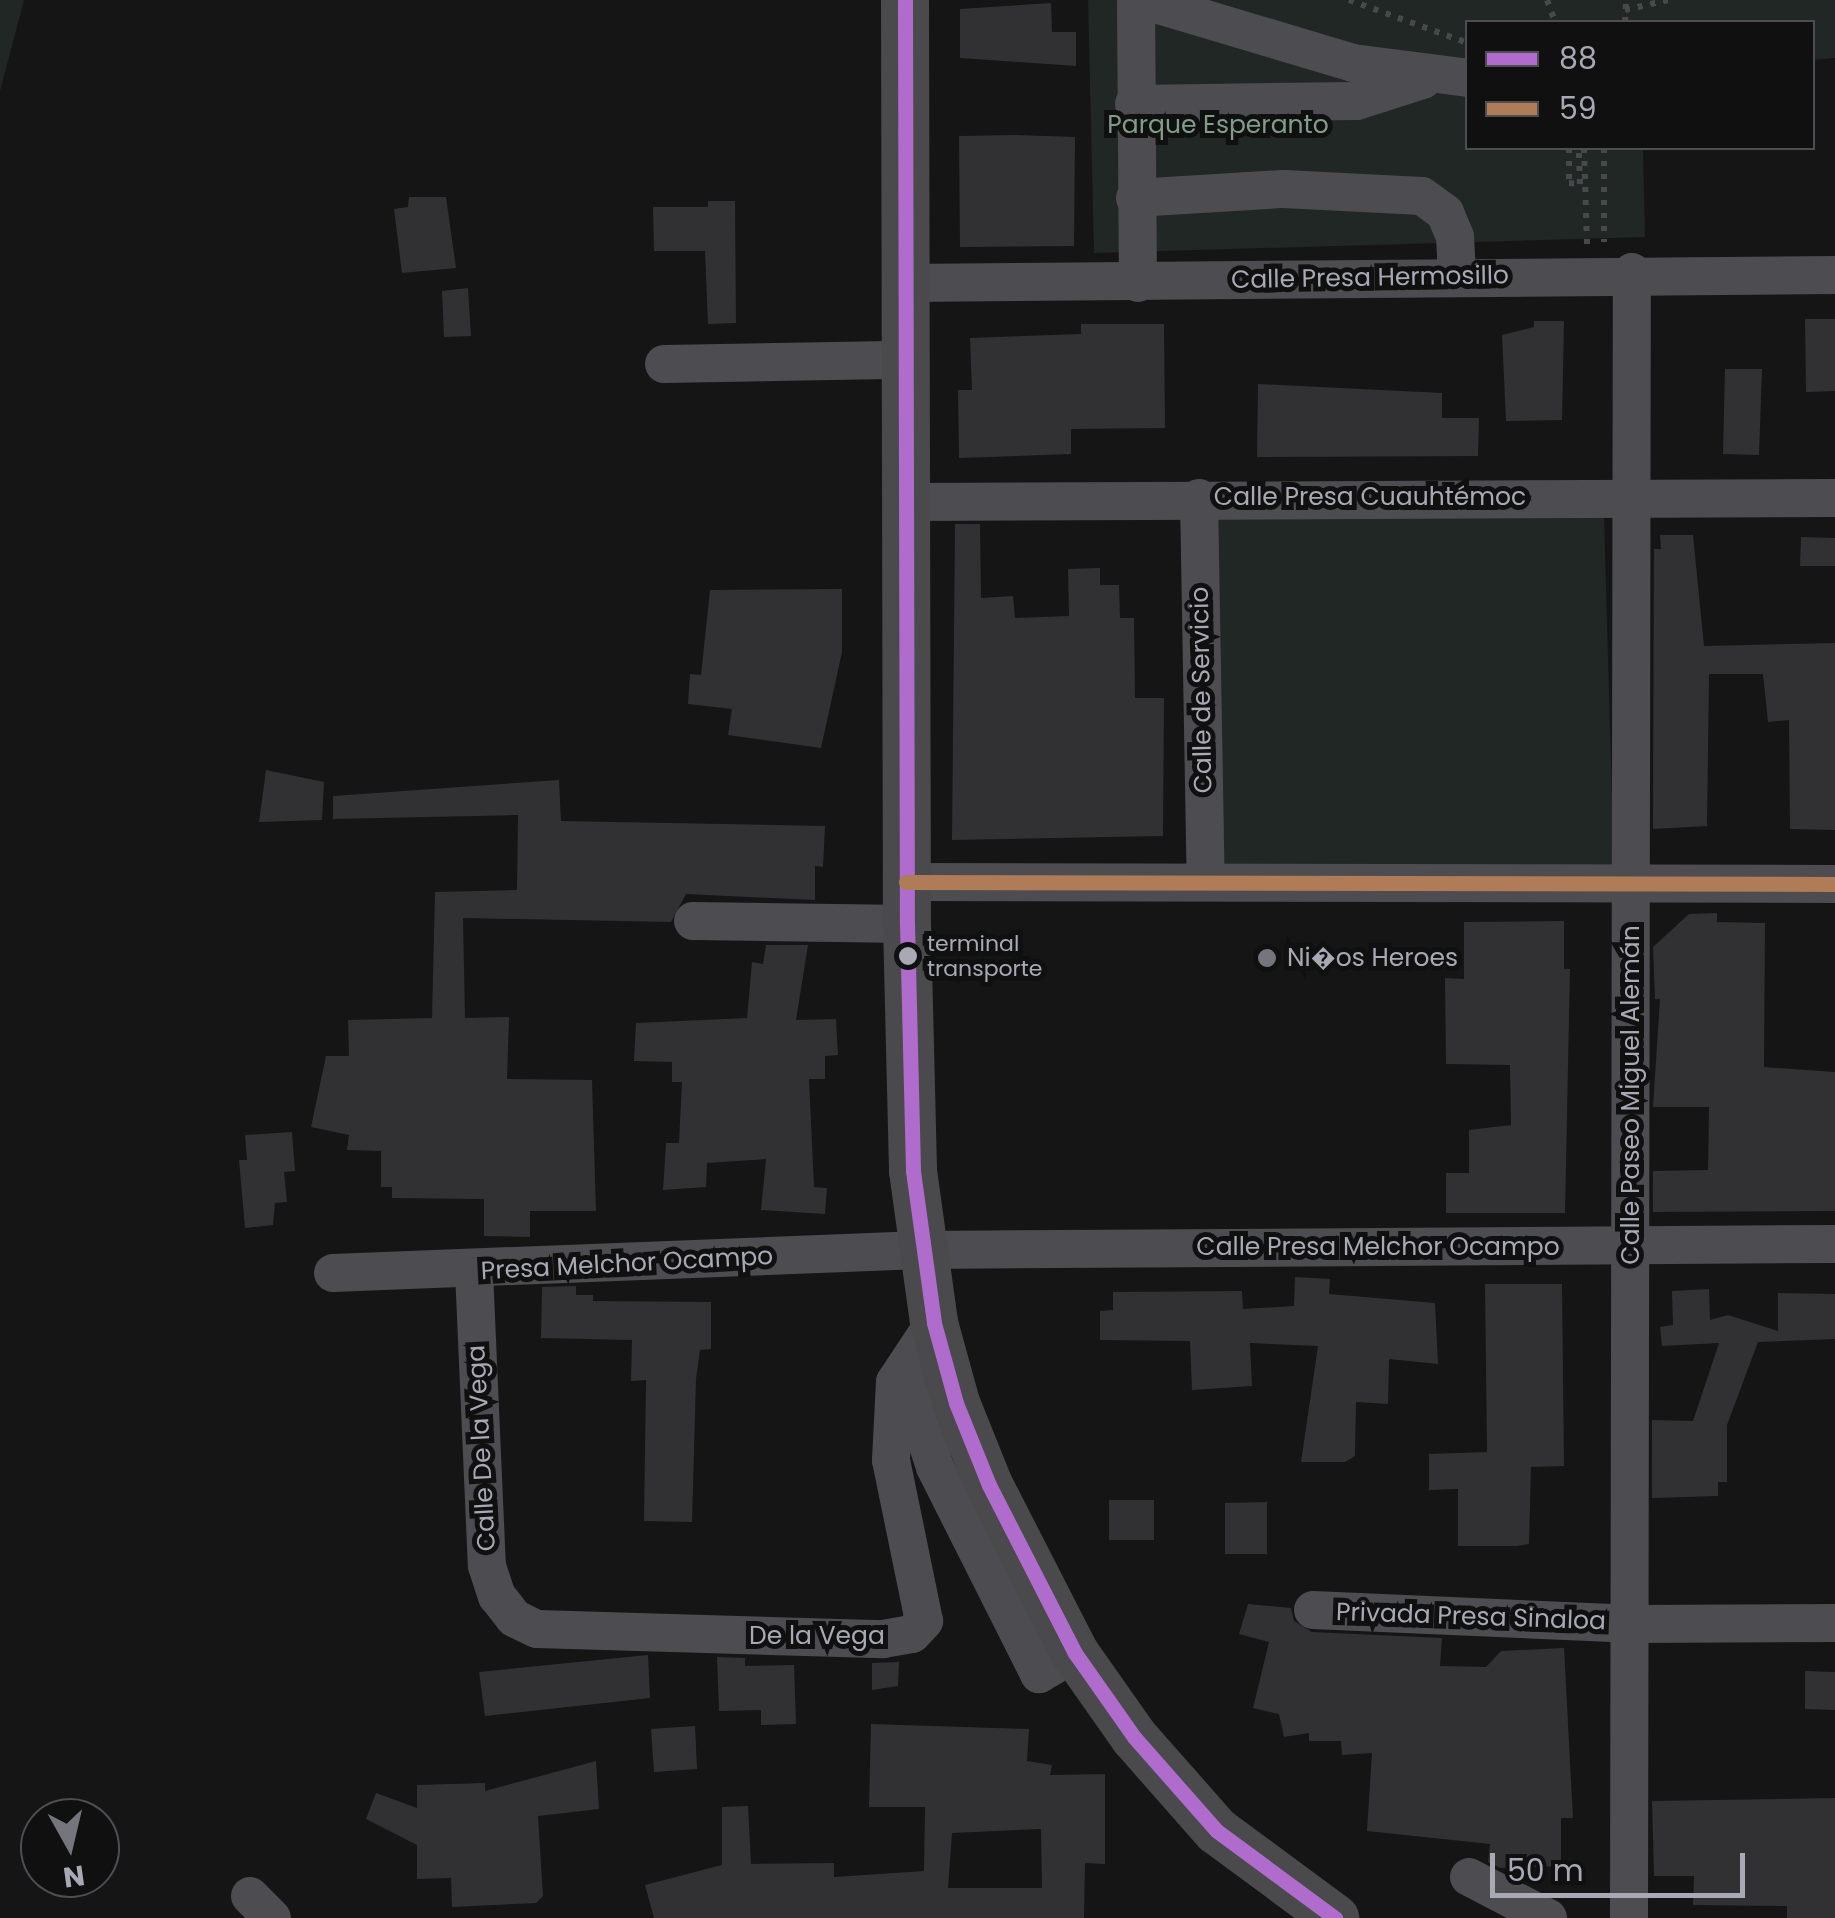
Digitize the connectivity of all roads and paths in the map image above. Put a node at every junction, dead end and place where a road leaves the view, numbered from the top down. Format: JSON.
{"nodes":[{"id":1,"x":904,"y":0,"type":"edge"},
{"id":2,"x":1139,"y":0,"type":"edge"},
{"id":3,"x":1348,"y":0,"type":"edge"},
{"id":4,"x":1626,"y":0,"type":"edge"},
{"id":5,"x":1668,"y":0,"type":"edge"},
{"id":6,"x":1626,"y":10,"type":"junction"},
{"id":7,"x":1624,"y":20,"type":"edge"},
{"id":8,"x":1455,"y":78,"type":"edge"},
{"id":9,"x":1134,"y":104,"type":"junction"},
{"id":10,"x":1569,"y":150,"type":"edge"},
{"id":11,"x":1582,"y":150,"type":"edge"},
{"id":12,"x":1582,"y":150,"type":"edge"},
{"id":13,"x":1604,"y":150,"type":"edge"},
{"id":14,"x":1135,"y":198,"type":"junction"},
{"id":15,"x":1608,"y":272,"type":"junction"},
{"id":16,"x":1835,"y":275,"type":"edge"},
{"id":17,"x":1457,"y":276,"type":"junction"},
{"id":18,"x":904,"y":283,"type":"junction"},
{"id":19,"x":1138,"y":283,"type":"junction"},
{"id":20,"x":904,"y":360,"type":"junction"},
{"id":21,"x":664,"y":364,"type":"dead end"},
{"id":22,"x":1632,"y":497,"type":"junction"},
{"id":23,"x":1199,"y":498,"type":"junction"},
{"id":24,"x":1835,"y":498,"type":"edge"},
{"id":25,"x":906,"y":502,"type":"junction"},
{"id":26,"x":1206,"y":882,"type":"junction"},
{"id":27,"x":1631,"y":883,"type":"junction"},
{"id":28,"x":1835,"y":884,"type":"edge"},
{"id":29,"x":907,"y":903,"type":"junction"},
{"id":30,"x":693,"y":922,"type":"dead end"},
{"id":31,"x":1835,"y":1244,"type":"edge"},
{"id":32,"x":1631,"y":1245,"type":"junction"},
{"id":33,"x":921,"y":1250,"type":"junction"},
{"id":34,"x":474,"y":1271,"type":"junction"},
{"id":35,"x":333,"y":1274,"type":"dead end"},
{"id":36,"x":934,"y":1323,"type":"junction"},
{"id":37,"x":903,"y":1370,"type":"junction"},
{"id":38,"x":1313,"y":1610,"type":"dead end"},
{"id":39,"x":514,"y":1618,"type":"joint"},
{"id":40,"x":1835,"y":1623,"type":"edge"},
{"id":41,"x":1630,"y":1624,"type":"junction"},
{"id":42,"x":1075,"y":1652,"type":"junction"},
{"id":43,"x":1469,"y":1877,"type":"dead end"},
{"id":44,"x":1335,"y":1918,"type":"edge"},
{"id":45,"x":1548,"y":1918,"type":"edge"},
{"id":46,"x":1629,"y":1918,"type":"edge"}],
"edges":[{"from":1,"to":18,"type":"main road"},
{"from":2,"to":8,"type":"street"},
{"from":2,"to":9,"type":"street"},
{"from":3,"to":8,"type":"path"},
{"from":4,"to":6,"type":"path"},
{"from":5,"to":6,"type":"path"},
{"from":6,"to":7,"type":"path"},
{"from":8,"to":9,"type":"street"},
{"from":9,"to":14,"type":"street"},
{"from":10,"to":11,"type":"path"},
{"from":12,"to":15,"type":"path"},
{"from":13,"to":15,"type":"path"},
{"from":14,"to":17,"type":"street"},
{"from":14,"to":19,"type":"street"},
{"from":15,"to":16,"type":"street","name":"Calle Presa Hermosillo"},
{"from":15,"to":17,"type":"street","name":"Calle Presa Hermosillo"},
{"from":15,"to":22,"type":"street","name":"Calle Paseo Miguel Alemán"},
{"from":17,"to":19,"type":"street","name":"Calle Presa Hermosillo"},
{"from":18,"to":19,"type":"street","name":"Calle Presa Hermosillo"},
{"from":18,"to":20,"type":"main road"},
{"from":20,"to":21,"type":"street"},
{"from":20,"to":25,"type":"main road"},
{"from":22,"to":23,"type":"street","name":"Calle Presa Cuauhtémoc"},
{"from":22,"to":24,"type":"street","name":"Calle Presa Cuauhtémoc"},
{"from":22,"to":27,"type":"street","name":"Calle Paseo Miguel Alemán"},
{"from":23,"to":25,"type":"street","name":"Calle Presa Cuauhtémoc"},
{"from":23,"to":26,"type":"street","name":"Calle de Servicio"},
{"from":25,"to":29,"type":"main road"},
{"from":26,"to":27,"type":"street"},
{"from":26,"to":29,"type":"street"},
{"from":27,"to":28,"type":"street"},
{"from":27,"to":32,"type":"street","name":"Calle Paseo Miguel Alemán"},
{"from":29,"to":30,"type":"street"},
{"from":29,"to":33,"type":"main road"},
{"from":31,"to":32,"type":"street","name":"Calle Presa Melchor Ocampo"},
{"from":32,"to":33,"type":"street","name":"Calle Presa Melchor Ocampo"},
{"from":32,"to":41,"type":"street","name":"Calle Paseo Miguel Alemán"},
{"from":33,"to":34,"type":"street","name":"Presa Melchor Ocampo"},
{"from":33,"to":36,"type":"main road"},
{"from":34,"to":35,"type":"street","name":"Presa Melchor Ocampo"},
{"from":34,"to":39,"type":"street","name":"Calle De la Vega"},
{"from":36,"to":37,"type":"street","name":"De la Vega"},
{"from":36,"to":42,"type":"main road"},
{"from":37,"to":39,"type":"street","name":"De la Vega"},
{"from":37,"to":42,"type":"street"},
{"from":38,"to":41,"type":"street","name":"Privada Presa Sinaloa"},
{"from":40,"to":41,"type":"street","name":"Privada Presa Sinaloa"},
{"from":41,"to":46,"type":"street","name":"Calle Paseo Miguel Alemán"},
{"from":42,"to":44,"type":"main road"},
{"from":43,"to":45,"type":"street"}]}
